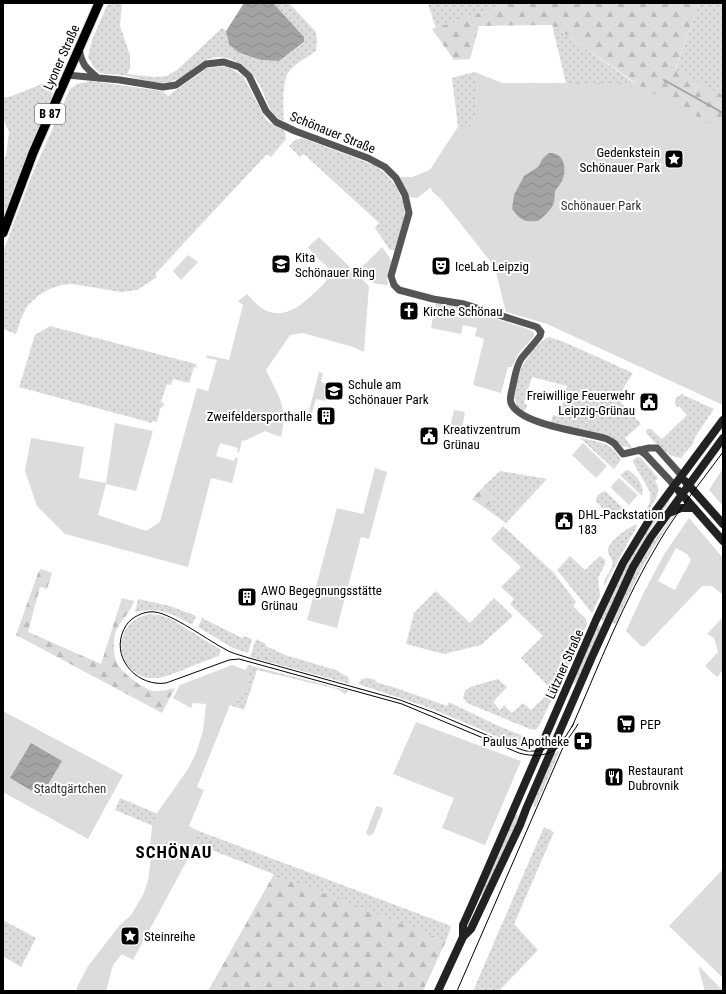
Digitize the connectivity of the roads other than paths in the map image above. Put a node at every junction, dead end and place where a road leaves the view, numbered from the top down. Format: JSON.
{"nodes":[{"id":1,"x":99,"y":3,"type":"edge"},
{"id":2,"x":79,"y":48,"type":"junction"},
{"id":3,"x":67,"y":75,"type":"junction"},
{"id":4,"x":98,"y":78,"type":"junction"},
{"id":5,"x":3,"y":233,"type":"edge"},
{"id":6,"x":723,"y":420,"type":"edge"},
{"id":7,"x":723,"y":438,"type":"edge"},
{"id":8,"x":639,"y":450,"type":"junction"},
{"id":9,"x":682,"y":476,"type":"junction"},
{"id":10,"x":688,"y":485,"type":"junction"},
{"id":11,"x":675,"y":486,"type":"junction"},
{"id":12,"x":682,"y":494,"type":"junction"},
{"id":13,"x":694,"y":508,"type":"junction"},
{"id":14,"x":668,"y":513,"type":"junction"},
{"id":15,"x":723,"y":524,"type":"edge"},
{"id":16,"x":723,"y":541,"type":"edge"},
{"id":17,"x":463,"y":937,"type":"junction"},
{"id":18,"x":438,"y":991,"type":"edge"}],
"edges":[{"from":1,"to":2,"type":"main road","name":"Lyoner Straße","number":"B 87"},
{"from":2,"to":3,"type":"main road","name":"Lyoner Straße","number":"B 87"},
{"from":2,"to":4,"type":"street"},
{"from":3,"to":4,"type":"street","name":"Schönauer Straße"},
{"from":3,"to":5,"type":"main road","name":"Lyoner Straße","number":"B 87"},
{"from":4,"to":8,"type":"street","name":"Schönauer Straße"},
{"from":6,"to":9,"type":"main road","name":"Lützner Straße"},
{"from":7,"to":10,"type":"main road","name":"Lützner Straße"},
{"from":8,"to":9,"type":"street"},
{"from":8,"to":11,"type":"street"},
{"from":9,"to":10,"type":"main road"},
{"from":9,"to":11,"type":"main road","name":"Lützner Straße"},
{"from":10,"to":12,"type":"main road","name":"Lützner Straße"},
{"from":10,"to":15,"type":"main road"},
{"from":11,"to":12,"type":"main road"},
{"from":11,"to":17,"type":"main road","name":"Lützner Straße"},
{"from":12,"to":13,"type":"main road"},
{"from":12,"to":14,"type":"main road","name":"Lützner Straße"},
{"from":13,"to":14,"type":"main road"},
{"from":13,"to":16,"type":"main road"},
{"from":14,"to":17,"type":"main road","name":"Lützner Straße"},
{"from":17,"to":18,"type":"main road","name":"Lützner Straße"}]}
